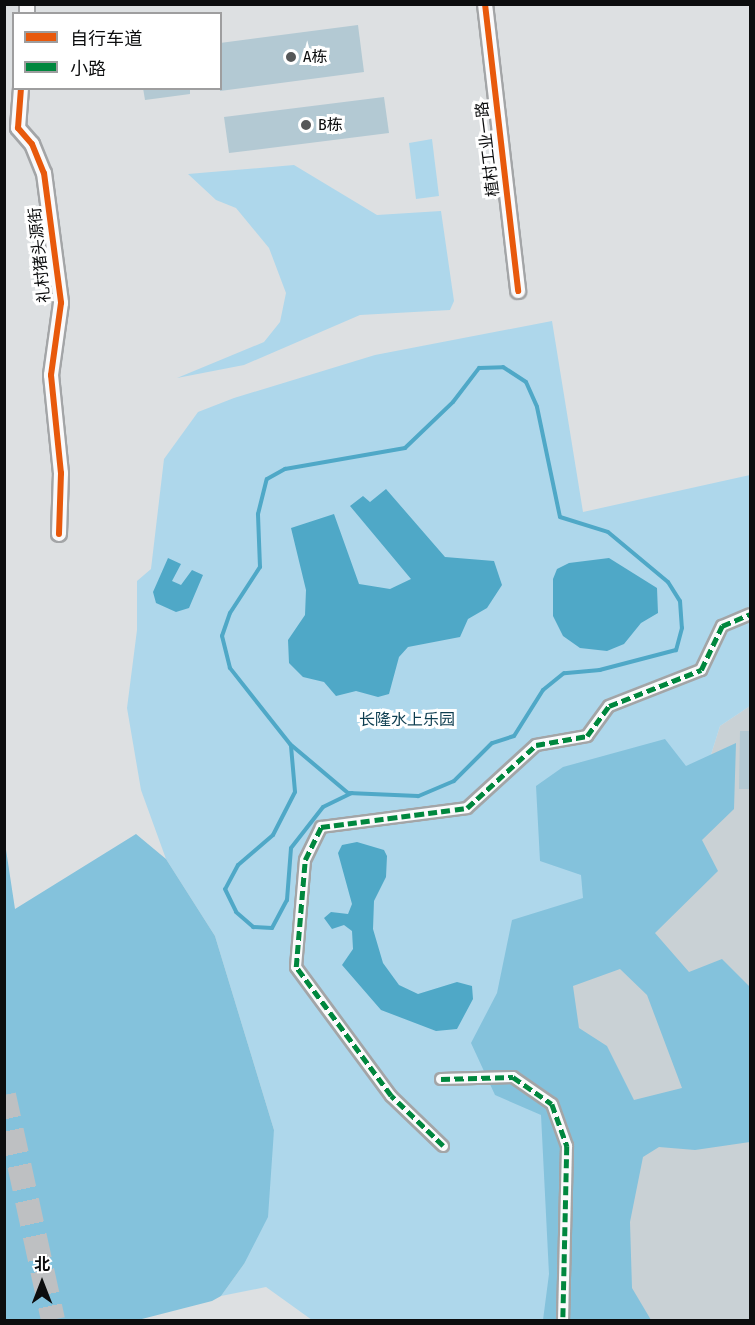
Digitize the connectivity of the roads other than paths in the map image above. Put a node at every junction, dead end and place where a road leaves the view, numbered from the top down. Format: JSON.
{"nodes":[{"id":1,"x":485,"y":4,"type":"edge"},
{"id":2,"x":21,"y":90,"type":"edge"},
{"id":3,"x":518,"y":291,"type":"dead end"},
{"id":4,"x":59,"y":534,"type":"dead end"},
{"id":5,"x":750,"y":614,"type":"edge"},
{"id":6,"x":441,"y":1079,"type":"dead end"},
{"id":7,"x":443,"y":1146,"type":"dead end"},
{"id":8,"x":563,"y":1320,"type":"edge"}],
"edges":[{"from":1,"to":3,"type":"street","name":"植村工业一路"},
{"from":2,"to":4,"type":"street","name":"礼村猪头源街"},
{"from":5,"to":7,"type":"street"},
{"from":6,"to":8,"type":"street"}]}
